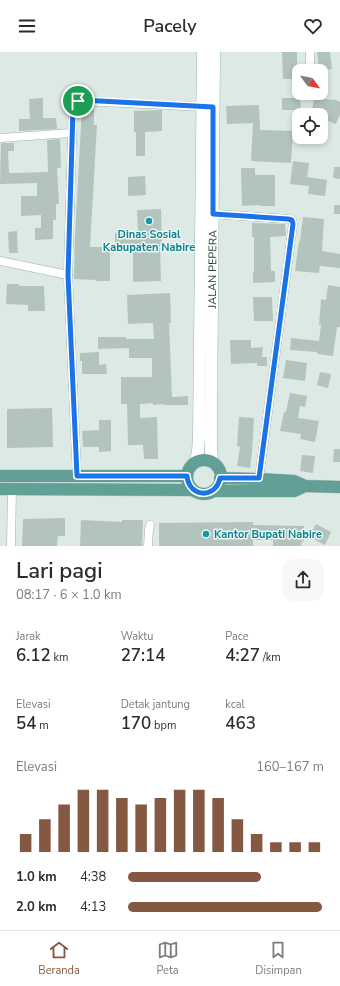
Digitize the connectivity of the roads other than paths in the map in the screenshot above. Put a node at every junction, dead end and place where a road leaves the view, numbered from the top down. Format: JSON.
{"nodes":[{"id":1,"x":203,"y":52,"type":"edge"},
{"id":2,"x":214,"y":52,"type":"edge"},
{"id":3,"x":310,"y":52,"type":"edge"},
{"id":4,"x":310,"y":64,"type":"edge"},
{"id":5,"x":208,"y":107,"type":"junction"},
{"id":6,"x":72,"y":133,"type":"junction"},
{"id":7,"x":0,"y":138,"type":"edge"},
{"id":8,"x":213,"y":214,"type":"junction"},
{"id":9,"x":0,"y":261,"type":"edge"},
{"id":10,"x":68,"y":275,"type":"junction"},
{"id":11,"x":206,"y":286,"type":"junction"},
{"id":12,"x":196,"y":462,"type":"junction"},
{"id":13,"x":213,"y":463,"type":"junction"},
{"id":14,"x":0,"y":476,"type":"edge"},
{"id":15,"x":77,"y":476,"type":"junction"},
{"id":16,"x":187,"y":476,"type":"junction"},
{"id":17,"x":220,"y":478,"type":"junction"},
{"id":18,"x":259,"y":478,"type":"junction"},
{"id":19,"x":305,"y":486,"type":"junction"},
{"id":20,"x":340,"y":487,"type":"edge"},
{"id":21,"x":6,"y":489,"type":"edge"},
{"id":22,"x":193,"y":490,"type":"junction"},
{"id":23,"x":213,"y":490,"type":"junction"},
{"id":24,"x":150,"y":525,"type":"dead end"},
{"id":25,"x":12,"y":546,"type":"edge"},
{"id":26,"x":148,"y":546,"type":"edge"}],
"edges":[{"from":1,"to":5,"type":"main road","name":"JALAN PEPERA"},
{"from":2,"to":5,"type":"main road","name":"JALAN PEPERA"},
{"from":3,"to":4,"type":"street"},
{"from":5,"to":6,"type":"street"},
{"from":5,"to":8,"type":"main road","name":"JALAN PEPERA"},
{"from":5,"to":11,"type":"main road","name":"JALAN PEPERA"},
{"from":6,"to":7,"type":"street"},
{"from":6,"to":10,"type":"street"},
{"from":8,"to":11,"type":"main road","name":"JALAN PEPERA"},
{"from":8,"to":18,"type":"street"},
{"from":9,"to":10,"type":"street"},
{"from":10,"to":15,"type":"street"},
{"from":11,"to":12,"type":"main road","name":"JALAN PEPERA"},
{"from":11,"to":13,"type":"main road","name":"JALAN PEPERA"},
{"from":12,"to":13,"type":"main road"},
{"from":12,"to":16,"type":"main road"},
{"from":13,"to":17,"type":"main road"},
{"from":14,"to":15,"type":"main road"},
{"from":15,"to":16,"type":"main road"},
{"from":16,"to":22,"type":"main road"},
{"from":17,"to":18,"type":"main road"},
{"from":17,"to":23,"type":"main road"},
{"from":18,"to":19,"type":"main road"},
{"from":19,"to":20,"type":"main road"},
{"from":19,"to":23,"type":"main road"},
{"from":21,"to":22,"type":"main road"},
{"from":21,"to":25,"type":"street"},
{"from":22,"to":23,"type":"main road"},
{"from":24,"to":26,"type":"street"}]}
